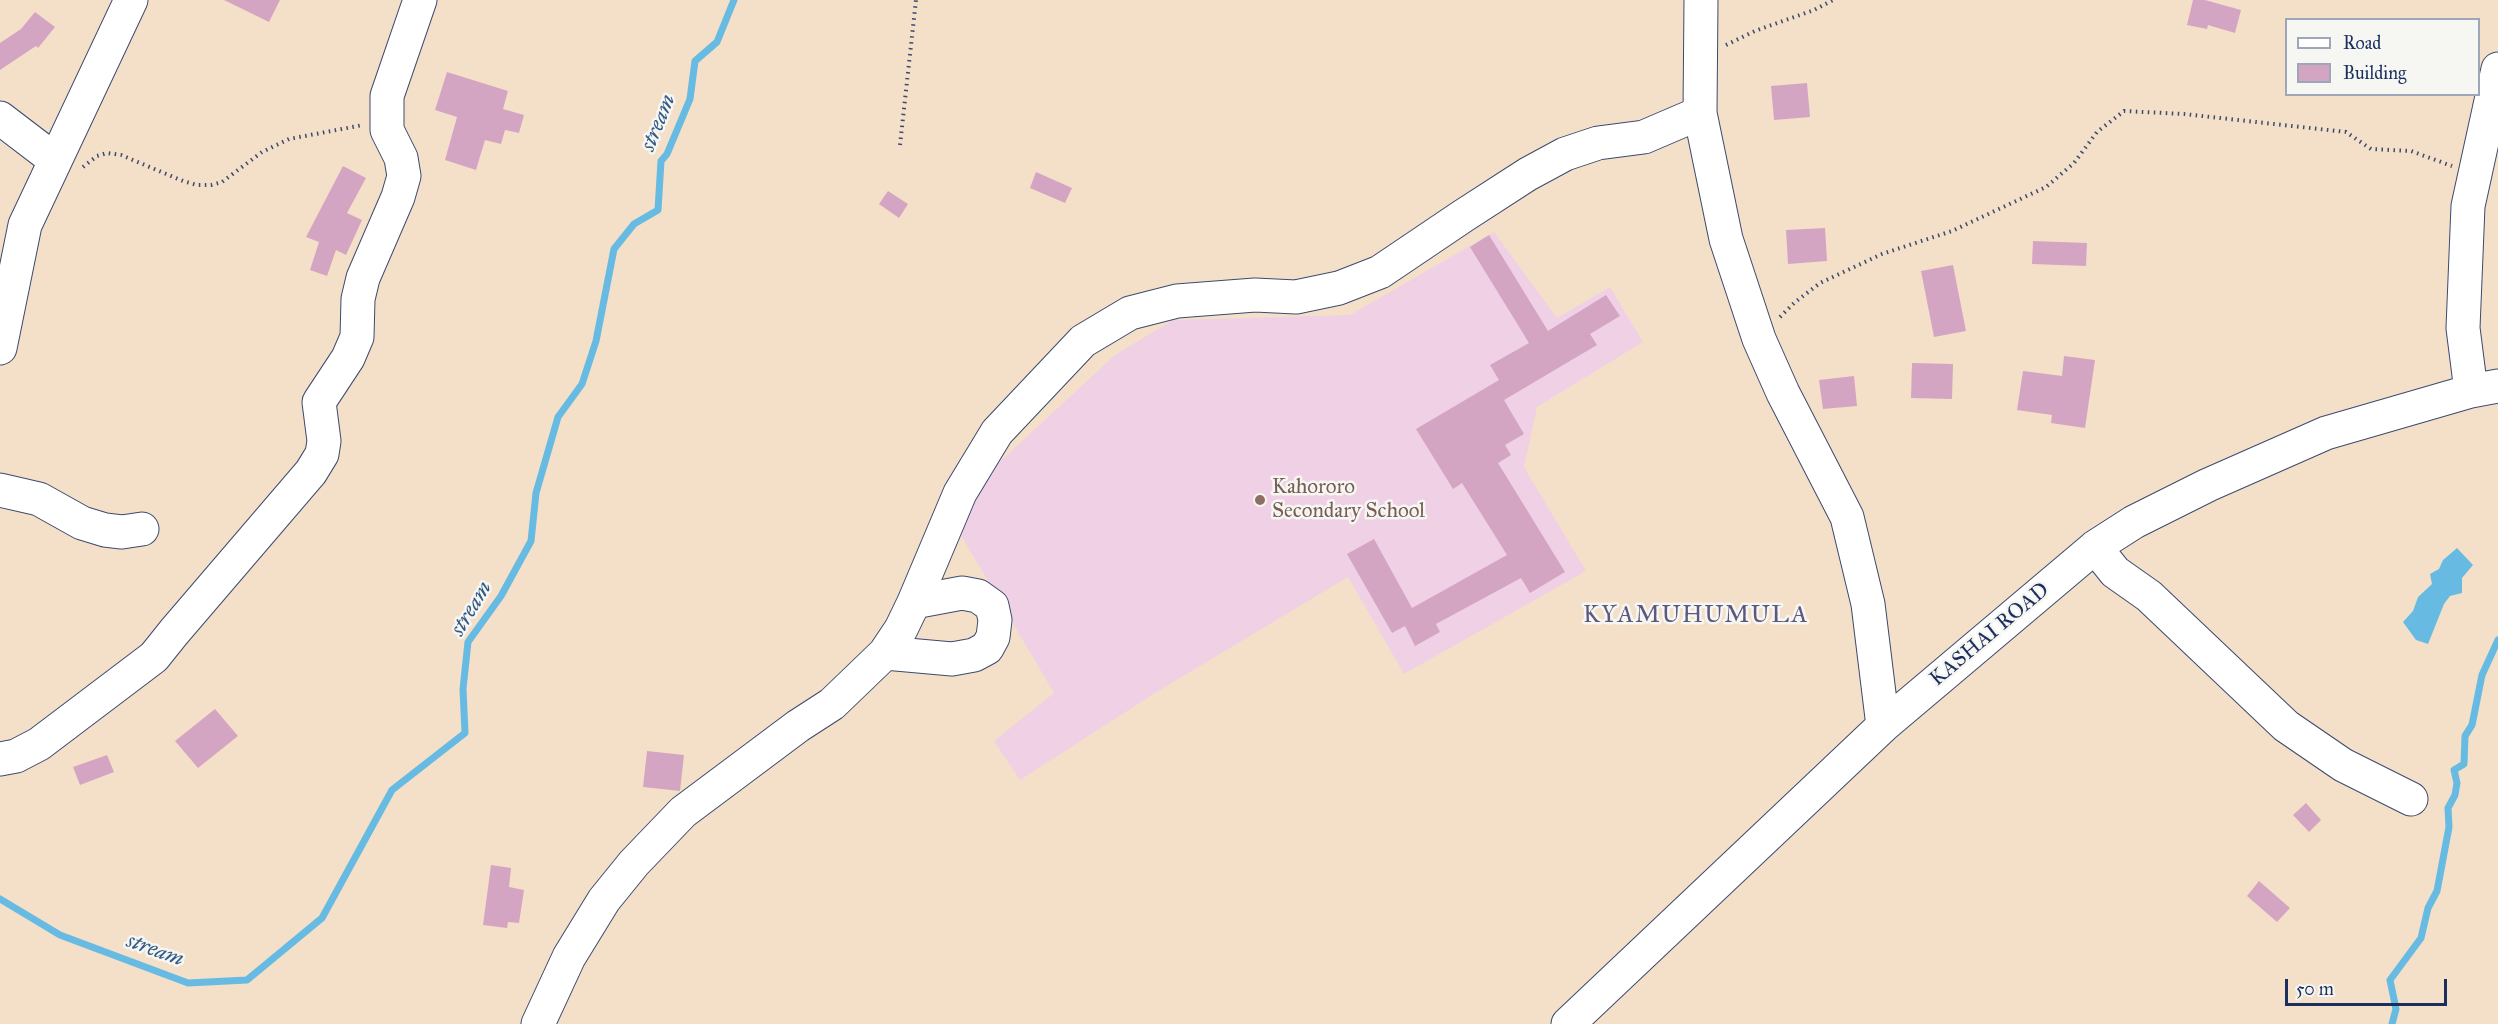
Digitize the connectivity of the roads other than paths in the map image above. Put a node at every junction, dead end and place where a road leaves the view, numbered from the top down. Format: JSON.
{"nodes":[{"id":1,"x":131,"y":0,"type":"edge"},
{"id":2,"x":420,"y":0,"type":"edge"},
{"id":3,"x":1701,"y":0,"type":"edge"},
{"id":4,"x":2498,"y":69,"type":"edge"},
{"id":5,"x":1700,"y":113,"type":"junction"},
{"id":6,"x":0,"y":118,"type":"edge"},
{"id":7,"x":67,"y":165,"type":"junction"},
{"id":8,"x":0,"y":348,"type":"edge"},
{"id":9,"x":2485,"y":388,"type":"edge"},
{"id":10,"x":0,"y":490,"type":"edge"},
{"id":11,"x":142,"y":529,"type":"dead end"},
{"id":12,"x":2095,"y":547,"type":"junction"},
{"id":13,"x":914,"y":602,"type":"junction"},
{"id":14,"x":885,"y":653,"type":"junction"},
{"id":15,"x":1883,"y":726,"type":"junction"},
{"id":16,"x":0,"y":759,"type":"edge"},
{"id":17,"x":2411,"y":799,"type":"dead end"},
{"id":18,"x":538,"y":1024,"type":"edge"},
{"id":19,"x":1568,"y":1024,"type":"edge"}],
"edges":[{"from":1,"to":7,"type":"street"},
{"from":2,"to":16,"type":"street"},
{"from":3,"to":5,"type":"street"},
{"from":4,"to":9,"type":"street"},
{"from":5,"to":13,"type":"street"},
{"from":5,"to":15,"type":"street"},
{"from":6,"to":7,"type":"street"},
{"from":7,"to":8,"type":"street"},
{"from":9,"to":12,"type":"street","name":"KASHAI ROAD"},
{"from":10,"to":11,"type":"street"},
{"from":12,"to":15,"type":"street","name":"KASHAI ROAD"},
{"from":12,"to":17,"type":"street"},
{"from":13,"to":14,"type":"street"},
{"from":13,"to":14,"type":"street"},
{"from":14,"to":18,"type":"street"},
{"from":15,"to":19,"type":"street","name":"KASHAI ROAD"}]}
